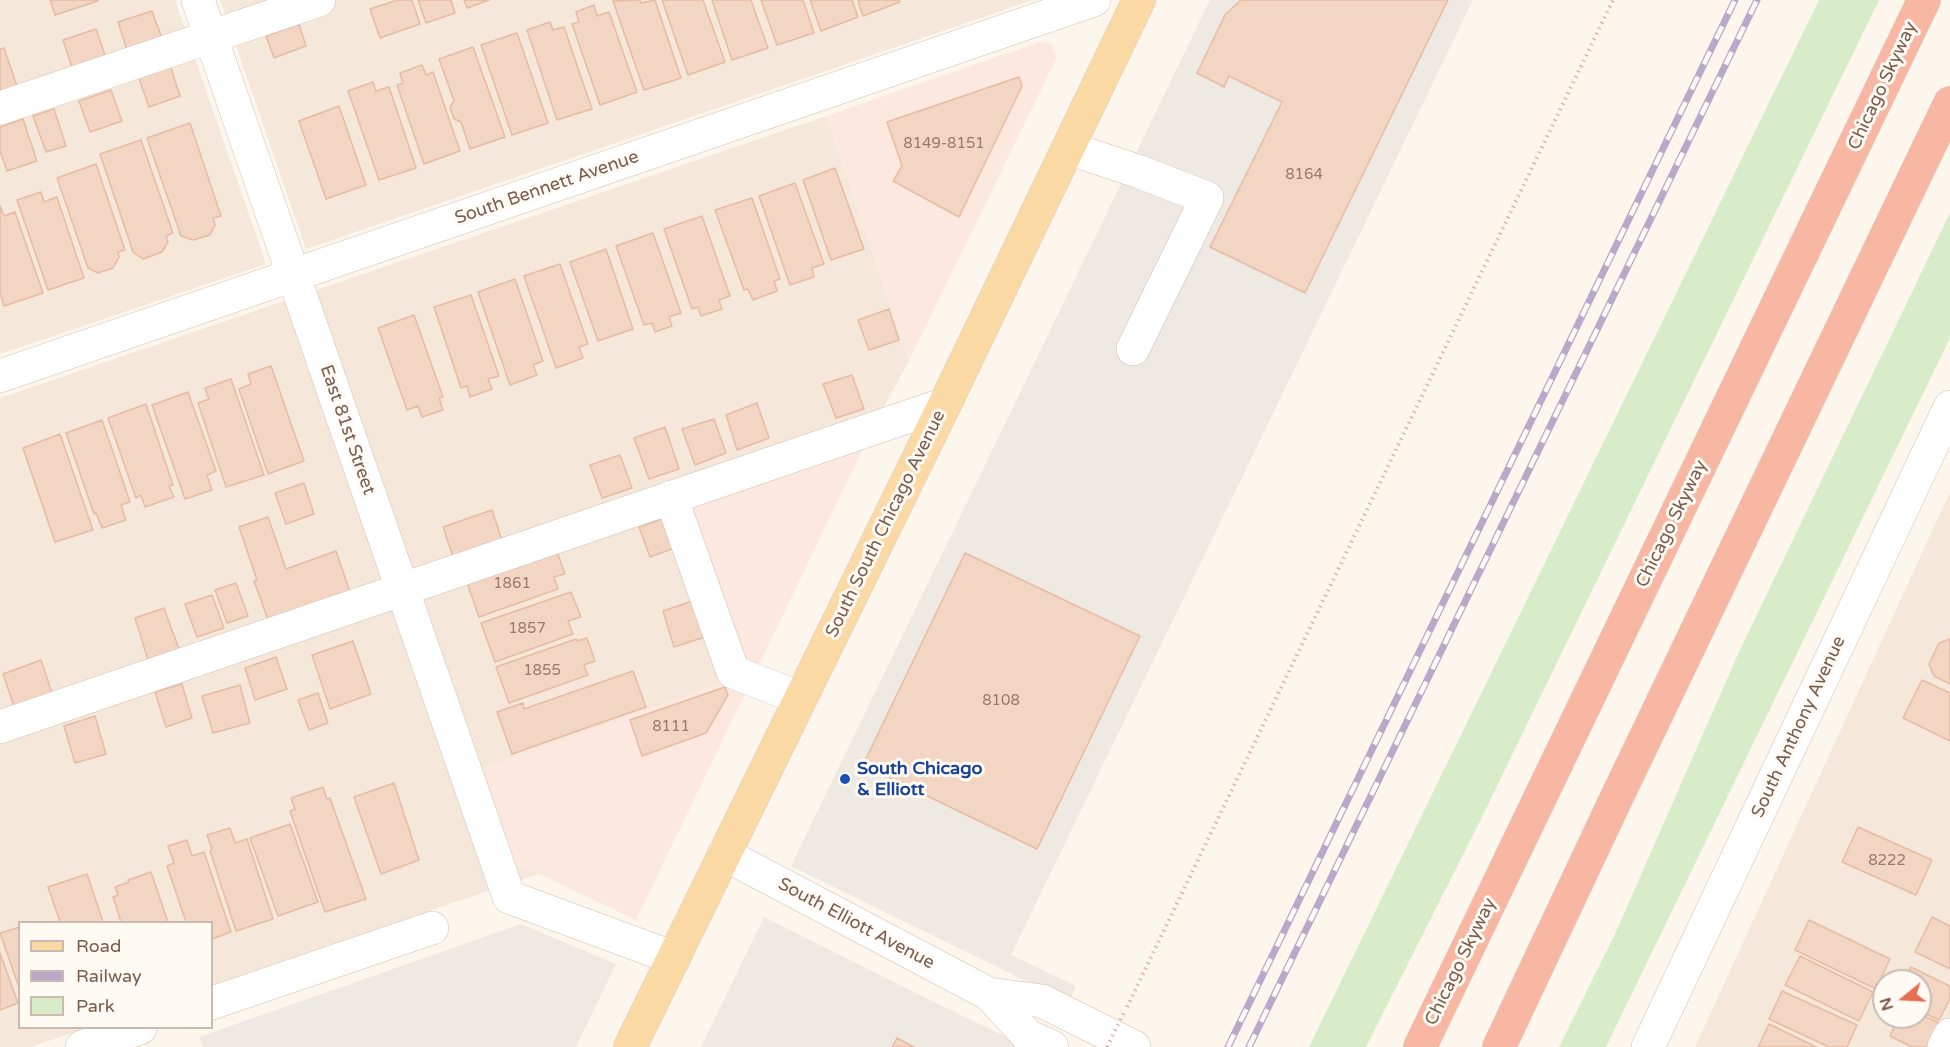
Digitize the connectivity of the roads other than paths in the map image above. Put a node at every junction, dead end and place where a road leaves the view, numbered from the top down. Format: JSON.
{"nodes":[{"id":1,"x":198,"y":0,"type":"edge"},
{"id":2,"x":319,"y":0,"type":"edge"},
{"id":3,"x":1094,"y":0,"type":"edge"},
{"id":4,"x":1139,"y":0,"type":"edge"},
{"id":5,"x":1924,"y":0,"type":"edge"},
{"id":6,"x":211,"y":36,"type":"junction"},
{"id":7,"x":1950,"y":103,"type":"edge"},
{"id":8,"x":0,"y":108,"type":"edge"},
{"id":9,"x":1068,"y":148,"type":"junction"},
{"id":10,"x":294,"y":275,"type":"junction"},
{"id":11,"x":1133,"y":349,"type":"dead end"},
{"id":12,"x":0,"y":376,"type":"edge"},
{"id":13,"x":945,"y":404,"type":"junction"},
{"id":14,"x":1950,"y":407,"type":"edge"},
{"id":15,"x":671,"y":498,"type":"junction"},
{"id":16,"x":402,"y":590,"type":"junction"},
{"id":17,"x":800,"y":698,"type":"junction"},
{"id":18,"x":0,"y":727,"type":"edge"},
{"id":19,"x":724,"y":854,"type":"junction"},
{"id":20,"x":432,"y":928,"type":"dead end"},
{"id":21,"x":674,"y":958,"type":"junction"},
{"id":22,"x":988,"y":994,"type":"junction"},
{"id":23,"x":213,"y":1003,"type":"edge"},
{"id":24,"x":137,"y":1029,"type":"edge"},
{"id":25,"x":1950,"y":1035,"type":"edge"},
{"id":26,"x":82,"y":1047,"type":"edge"},
{"id":27,"x":630,"y":1047,"type":"edge"},
{"id":28,"x":1052,"y":1047,"type":"edge"},
{"id":29,"x":1134,"y":1047,"type":"edge"},
{"id":30,"x":1420,"y":1047,"type":"edge"},
{"id":31,"x":1499,"y":1047,"type":"edge"},
{"id":32,"x":1648,"y":1047,"type":"edge"},
{"id":33,"x":1944,"y":1047,"type":"edge"}],
"edges":[{"from":1,"to":6,"type":"street","name":"East 81st Street"},
{"from":2,"to":6,"type":"street"},
{"from":3,"to":10,"type":"street","name":"South Bennett Avenue"},
{"from":4,"to":9,"type":"main road","name":"South South Chicago Avenue"},
{"from":5,"to":30,"type":"highway","name":"Chicago Skyway"},
{"from":6,"to":8,"type":"street"},
{"from":6,"to":10,"type":"street","name":"East 81st Street"},
{"from":7,"to":31,"type":"highway"},
{"from":9,"to":11,"type":"street"},
{"from":9,"to":13,"type":"main road","name":"South South Chicago Avenue"},
{"from":10,"to":12,"type":"street","name":"South Bennett Avenue"},
{"from":10,"to":16,"type":"street","name":"East 81st Street"},
{"from":13,"to":15,"type":"street"},
{"from":13,"to":17,"type":"main road","name":"South South Chicago Avenue"},
{"from":14,"to":32,"type":"street","name":"South Anthony Avenue"},
{"from":15,"to":16,"type":"street"},
{"from":15,"to":17,"type":"street"},
{"from":16,"to":18,"type":"street"},
{"from":16,"to":21,"type":"street","name":"East 81st Street"},
{"from":17,"to":19,"type":"main road","name":"South South Chicago Avenue"},
{"from":19,"to":21,"type":"main road","name":"South South Chicago Avenue"},
{"from":19,"to":22,"type":"street","name":"South Elliott Avenue"},
{"from":20,"to":23,"type":"street"},
{"from":21,"to":27,"type":"main road","name":"South South Chicago Avenue"},
{"from":22,"to":28,"type":"street","name":"South Elliott Avenue"},
{"from":22,"to":29,"type":"street","name":"South Elliott Avenue"},
{"from":24,"to":26,"type":"street"},
{"from":25,"to":33,"type":"street"}]}
